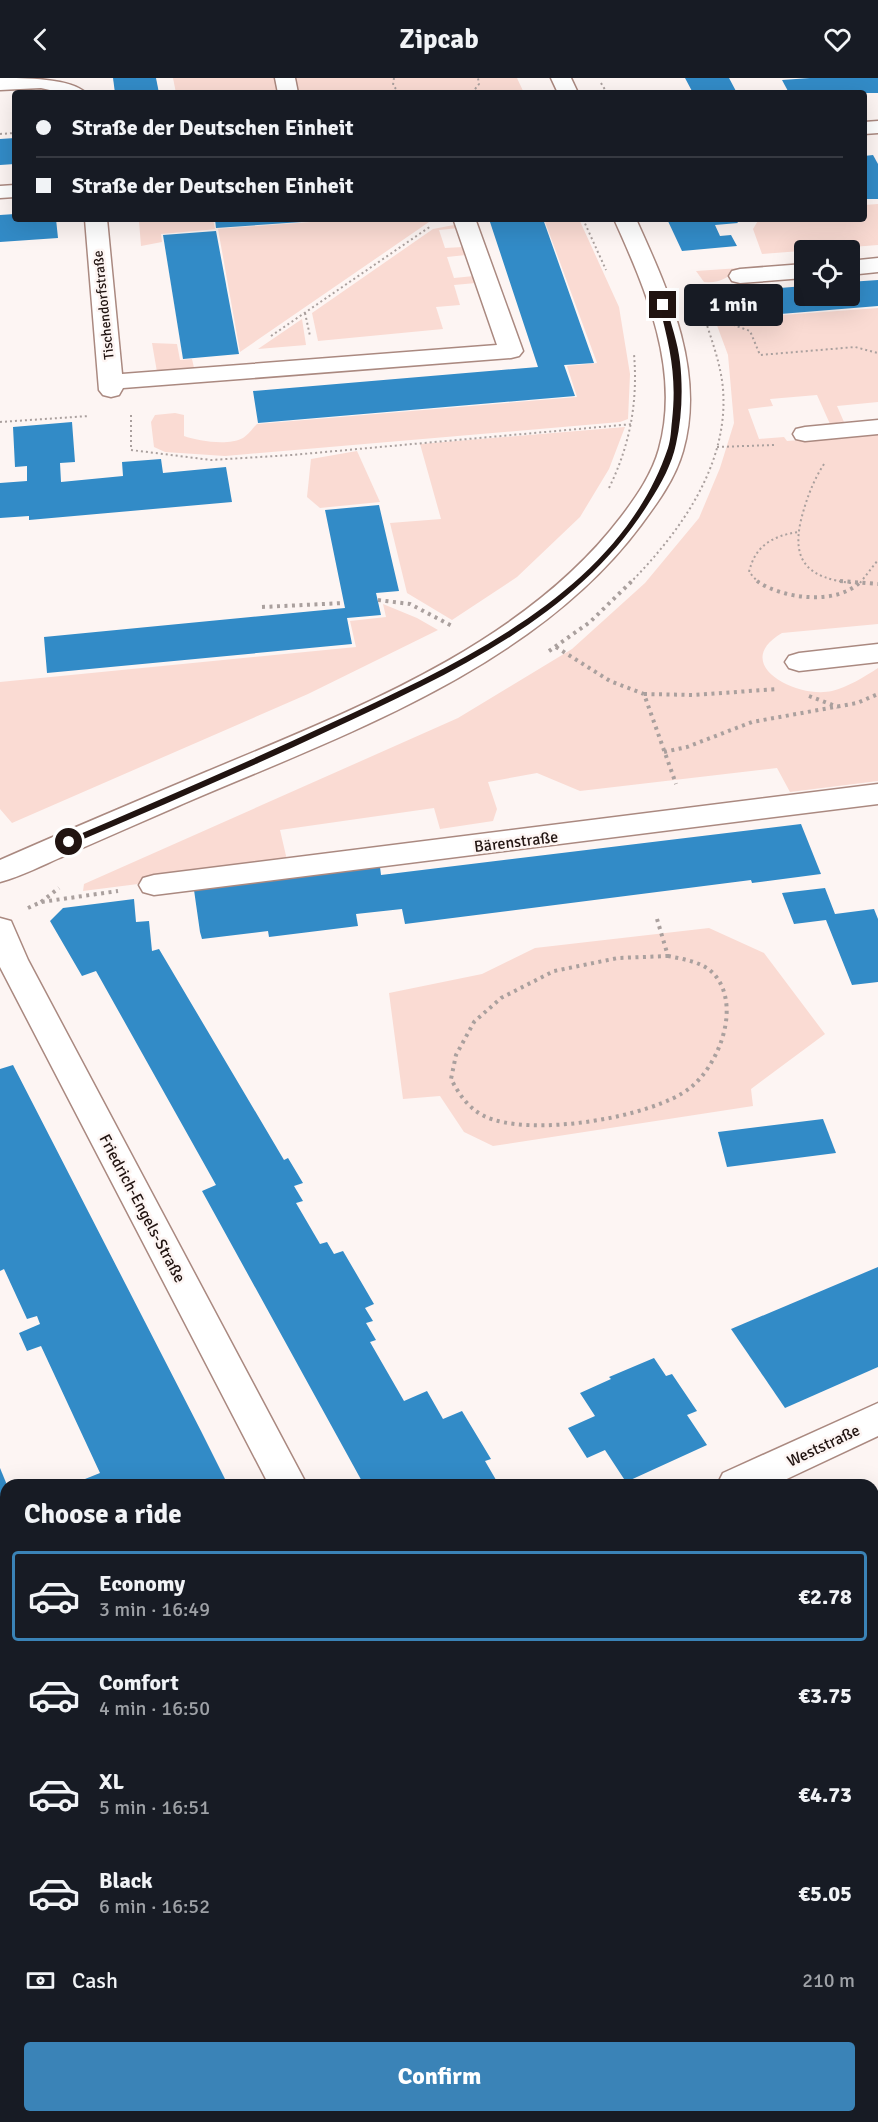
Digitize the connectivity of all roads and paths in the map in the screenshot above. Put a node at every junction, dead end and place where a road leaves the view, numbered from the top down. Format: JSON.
{"nodes":[{"id":1,"x":7,"y":83,"type":"edge"},
{"id":2,"x":72,"y":90,"type":"edge"},
{"id":3,"x":96,"y":222,"type":"edge"},
{"id":4,"x":465,"y":222,"type":"joint"},
{"id":5,"x":584,"y":222,"type":"edge"},
{"id":6,"x":626,"y":222,"type":"edge"},
{"id":7,"x":878,"y":265,"type":"edge"},
{"id":8,"x":860,"y":267,"type":"edge"},
{"id":9,"x":607,"y":271,"type":"dead end"},
{"id":10,"x":794,"y":272,"type":"edge"},
{"id":11,"x":740,"y":276,"type":"joint"},
{"id":12,"x":703,"y":287,"type":"dead end"},
{"id":13,"x":693,"y":288,"type":"dead end"},
{"id":14,"x":706,"y":321,"type":"dead end"},
{"id":15,"x":267,"y":339,"type":"dead end"},
{"id":16,"x":632,"y":345,"type":"dead end"},
{"id":17,"x":878,"y":353,"type":"edge"},
{"id":18,"x":122,"y":414,"type":"dead end"},
{"id":19,"x":90,"y":416,"type":"dead end"},
{"id":20,"x":0,"y":422,"type":"edge"},
{"id":21,"x":633,"y":424,"type":"junction"},
{"id":22,"x":878,"y":427,"type":"edge"},
{"id":23,"x":805,"y":434,"type":"dead end"},
{"id":24,"x":753,"y":447,"type":"dead end"},
{"id":25,"x":811,"y":486,"type":"dead end"},
{"id":26,"x":605,"y":494,"type":"dead end"},
{"id":27,"x":798,"y":532,"type":"junction"},
{"id":28,"x":878,"y":560,"type":"edge"},
{"id":29,"x":858,"y":584,"type":"junction"},
{"id":30,"x":878,"y":584,"type":"edge"},
{"id":31,"x":378,"y":600,"type":"dead end"},
{"id":32,"x":344,"y":603,"type":"dead end"},
{"id":33,"x":262,"y":607,"type":"dead end"},
{"id":34,"x":462,"y":623,"type":"dead end"},
{"id":35,"x":454,"y":628,"type":"junction"},
{"id":36,"x":444,"y":633,"type":"dead end"},
{"id":37,"x":556,"y":647,"type":"dead end"},
{"id":38,"x":878,"y":653,"type":"edge"},
{"id":39,"x":799,"y":662,"type":"dead end"},
{"id":40,"x":785,"y":689,"type":"dead end"},
{"id":41,"x":644,"y":694,"type":"junction"},
{"id":42,"x":878,"y":694,"type":"edge"},
{"id":43,"x":807,"y":695,"type":"dead end"},
{"id":44,"x":838,"y":707,"type":"junction"},
{"id":45,"x":664,"y":752,"type":"junction"},
{"id":46,"x":878,"y":794,"type":"edge"},
{"id":47,"x":688,"y":819,"type":"junction"},
{"id":48,"x":0,"y":872,"type":"edge"},
{"id":49,"x":154,"y":885,"type":"joint"},
{"id":50,"x":41,"y":902,"type":"dead end"},
{"id":51,"x":657,"y":919,"type":"dead end"},
{"id":52,"x":0,"y":929,"type":"edge"},
{"id":53,"x":668,"y":956,"type":"junction"},
{"id":54,"x":878,"y":1419,"type":"edge"},
{"id":55,"x":285,"y":1479,"type":"edge"},
{"id":56,"x":749,"y":1479,"type":"edge"}],
"edges":[{"from":1,"to":2,"type":"street"},
{"from":3,"to":4,"type":"street","name":"Tischendorfstraße"},
{"from":4,"to":15,"type":"path"},
{"from":5,"to":9,"type":"path"},
{"from":6,"to":48,"type":"street"},
{"from":7,"to":8,"type":"street"},
{"from":10,"to":11,"type":"street"},
{"from":11,"to":17,"type":"path"},
{"from":12,"to":13,"type":"path"},
{"from":14,"to":24,"type":"path"},
{"from":16,"to":21,"type":"path"},
{"from":18,"to":21,"type":"path"},
{"from":19,"to":20,"type":"path"},
{"from":21,"to":26,"type":"path"},
{"from":22,"to":23,"type":"street"},
{"from":25,"to":27,"type":"path"},
{"from":27,"to":29,"type":"path"},
{"from":27,"to":29,"type":"path"},
{"from":28,"to":29,"type":"path"},
{"from":29,"to":30,"type":"path"},
{"from":31,"to":35,"type":"path"},
{"from":32,"to":33,"type":"path"},
{"from":34,"to":35,"type":"path"},
{"from":35,"to":36,"type":"path"},
{"from":37,"to":41,"type":"path"},
{"from":38,"to":39,"type":"street"},
{"from":40,"to":41,"type":"path"},
{"from":41,"to":45,"type":"path"},
{"from":42,"to":44,"type":"path"},
{"from":43,"to":44,"type":"path"},
{"from":44,"to":45,"type":"path"},
{"from":45,"to":47,"type":"path"},
{"from":46,"to":47,"type":"street","name":"Bärenstraße"},
{"from":47,"to":49,"type":"street","name":"Bärenstraße"},
{"from":49,"to":50,"type":"path"},
{"from":51,"to":53,"type":"path"},
{"from":52,"to":55,"type":"street","name":"Friedrich-Engels-Straße"},
{"from":53,"to":53,"type":"path"},
{"from":54,"to":56,"type":"street","name":"Weststraße"}]}
